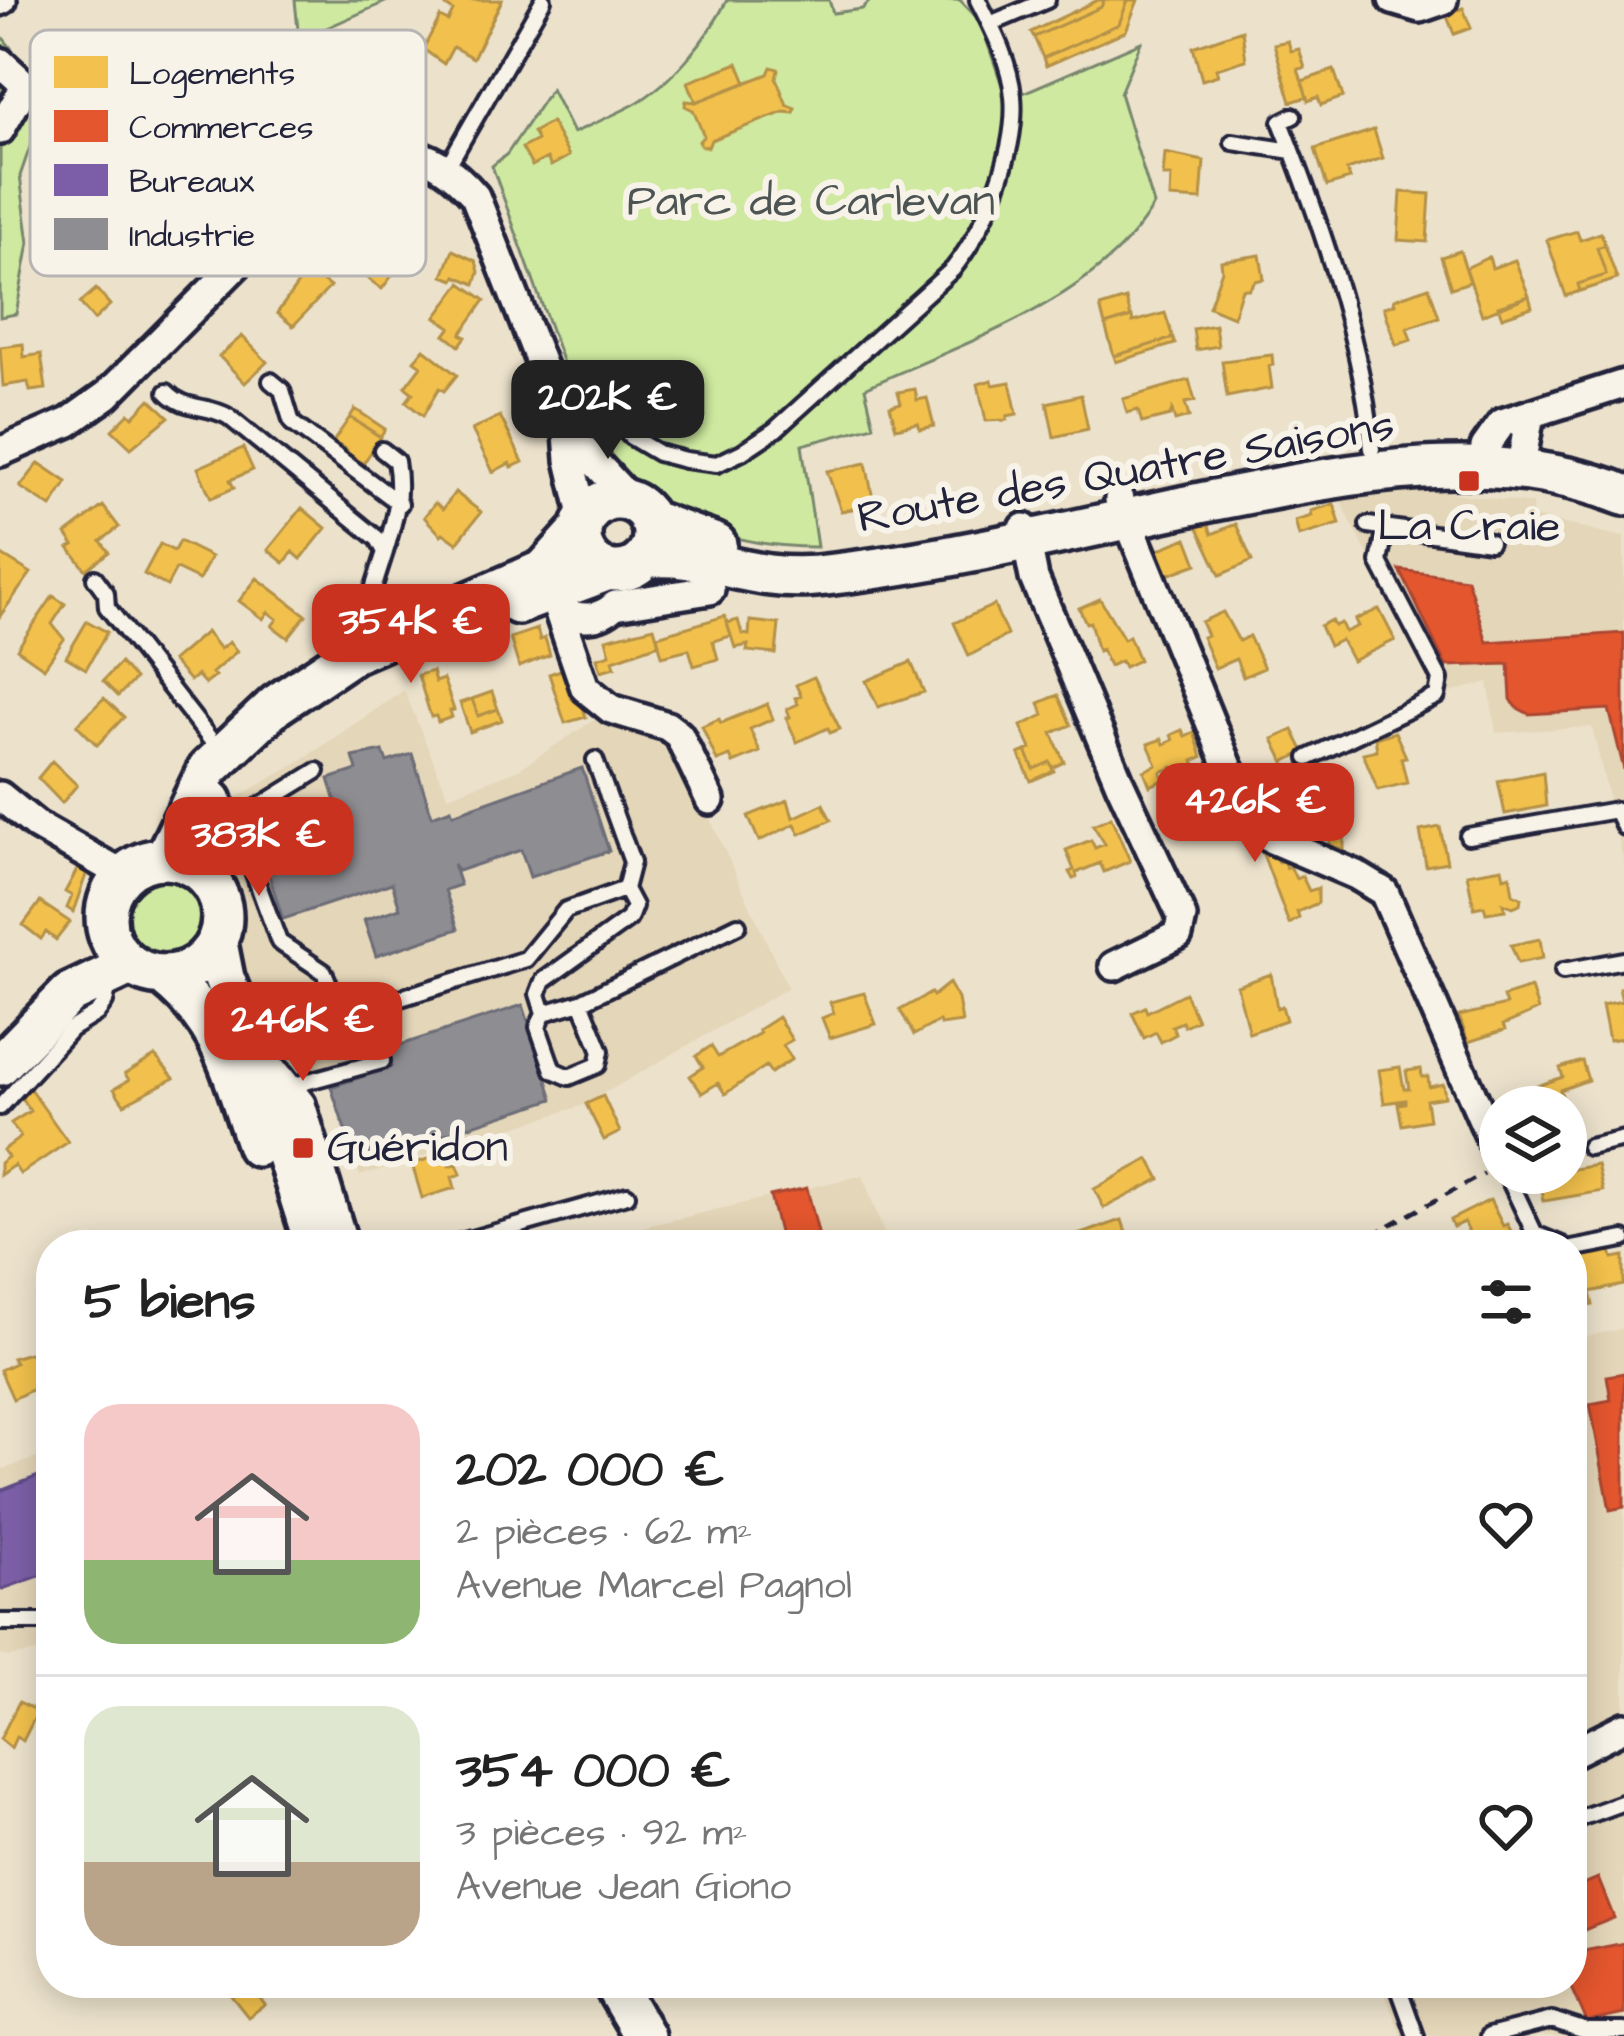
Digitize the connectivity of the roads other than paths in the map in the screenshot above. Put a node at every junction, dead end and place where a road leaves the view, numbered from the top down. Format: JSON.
{"nodes":[{"id":1,"x":543,"y":0,"type":"edge"},
{"id":2,"x":977,"y":0,"type":"edge"},
{"id":3,"x":1047,"y":0,"type":"edge"},
{"id":4,"x":1393,"y":0,"type":"edge"},
{"id":5,"x":1443,"y":0,"type":"edge"},
{"id":6,"x":990,"y":24,"type":"junction"},
{"id":7,"x":0,"y":62,"type":"edge"},
{"id":8,"x":1294,"y":116,"type":"dead end"},
{"id":9,"x":0,"y":130,"type":"edge"},
{"id":10,"x":1233,"y":142,"type":"dead end"},
{"id":11,"x":1292,"y":151,"type":"junction"},
{"id":12,"x":426,"y":157,"type":"edge"},
{"id":13,"x":447,"y":167,"type":"junction"},
{"id":14,"x":225,"y":276,"type":"edge"},
{"id":15,"x":271,"y":381,"type":"dead end"},
{"id":16,"x":1624,"y":384,"type":"edge"},
{"id":17,"x":167,"y":392,"type":"dead end"},
{"id":18,"x":556,"y":406,"type":"junction"},
{"id":19,"x":568,"y":433,"type":"junction"},
{"id":20,"x":1372,"y":449,"type":"junction"},
{"id":21,"x":382,"y":450,"type":"dead end"},
{"id":22,"x":0,"y":452,"type":"edge"},
{"id":23,"x":1497,"y":456,"type":"junction"},
{"id":24,"x":1624,"y":476,"type":"edge"},
{"id":25,"x":1624,"y":495,"type":"edge"},
{"id":26,"x":400,"y":504,"type":"junction"},
{"id":27,"x":1122,"y":508,"type":"junction"},
{"id":28,"x":582,"y":524,"type":"junction"},
{"id":29,"x":1368,"y":525,"type":"dead end"},
{"id":30,"x":1386,"y":527,"type":"junction"},
{"id":31,"x":1024,"y":532,"type":"junction"},
{"id":32,"x":633,"y":537,"type":"junction"},
{"id":33,"x":1490,"y":542,"type":"dead end"},
{"id":34,"x":385,"y":552,"type":"junction"},
{"id":35,"x":95,"y":578,"type":"dead end"},
{"id":36,"x":710,"y":590,"type":"dead end"},
{"id":37,"x":556,"y":603,"type":"junction"},
{"id":38,"x":353,"y":652,"type":"junction"},
{"id":39,"x":221,"y":753,"type":"junction"},
{"id":40,"x":1308,"y":758,"type":"dead end"},
{"id":41,"x":595,"y":760,"type":"dead end"},
{"id":42,"x":317,"y":771,"type":"dead end"},
{"id":43,"x":0,"y":796,"type":"edge"},
{"id":44,"x":710,"y":800,"type":"dead end"},
{"id":45,"x":1624,"y":827,"type":"edge"},
{"id":46,"x":1468,"y":836,"type":"dead end"},
{"id":47,"x":165,"y":858,"type":"junction"},
{"id":48,"x":203,"y":873,"type":"junction"},
{"id":49,"x":120,"y":878,"type":"junction"},
{"id":50,"x":625,"y":889,"type":"junction"},
{"id":51,"x":738,"y":925,"type":"dead end"},
{"id":52,"x":106,"y":928,"type":"junction"},
{"id":53,"x":217,"y":944,"type":"junction"},
{"id":54,"x":1624,"y":959,"type":"edge"},
{"id":55,"x":1114,"y":966,"type":"dead end"},
{"id":56,"x":135,"y":971,"type":"junction"},
{"id":57,"x":1563,"y":971,"type":"dead end"},
{"id":58,"x":580,"y":1003,"type":"junction"},
{"id":59,"x":337,"y":1004,"type":"junction"},
{"id":60,"x":544,"y":1012,"type":"junction"},
{"id":61,"x":0,"y":1041,"type":"edge"},
{"id":62,"x":253,"y":1049,"type":"junction"},
{"id":63,"x":382,"y":1061,"type":"dead end"},
{"id":64,"x":0,"y":1065,"type":"edge"},
{"id":65,"x":287,"y":1087,"type":"junction"},
{"id":66,"x":0,"y":1107,"type":"edge"},
{"id":67,"x":1479,"y":1113,"type":"edge"},
{"id":68,"x":1624,"y":1139,"type":"edge"},
{"id":69,"x":1589,"y":1147,"type":"dead end"},
{"id":70,"x":1516,"y":1194,"type":"edge"},
{"id":71,"x":627,"y":1195,"type":"dead end"},
{"id":72,"x":307,"y":1230,"type":"edge"},
{"id":73,"x":309,"y":1230,"type":"edge"},
{"id":74,"x":312,"y":1230,"type":"edge"},
{"id":75,"x":503,"y":1230,"type":"edge"},
{"id":76,"x":1533,"y":1230,"type":"edge"},
{"id":77,"x":1624,"y":1239,"type":"edge"},
{"id":78,"x":1587,"y":1248,"type":"edge"},
{"id":79,"x":0,"y":1622,"type":"edge"},
{"id":80,"x":36,"y":1622,"type":"edge"},
{"id":81,"x":1624,"y":1726,"type":"edge"},
{"id":82,"x":1587,"y":1745,"type":"edge"},
{"id":83,"x":1624,"y":1802,"type":"edge"},
{"id":84,"x":1587,"y":1816,"type":"edge"},
{"id":85,"x":622,"y":1998,"type":"edge"},
{"id":86,"x":648,"y":1998,"type":"edge"},
{"id":87,"x":1402,"y":1998,"type":"edge"},
{"id":88,"x":1624,"y":2032,"type":"edge"},
{"id":89,"x":644,"y":2036,"type":"edge"},
{"id":90,"x":670,"y":2036,"type":"edge"},
{"id":91,"x":1416,"y":2036,"type":"edge"},
{"id":92,"x":1489,"y":2036,"type":"edge"}],
"edges":[{"from":1,"to":13,"type":"lane"},
{"from":2,"to":6,"type":"lane"},
{"from":3,"to":6,"type":"lane"},
{"from":4,"to":5,"type":"street"},
{"from":6,"to":18,"type":"lane"},
{"from":7,"to":9,"type":"street"},
{"from":8,"to":11,"type":"lane"},
{"from":10,"to":11,"type":"lane"},
{"from":11,"to":20,"type":"lane"},
{"from":12,"to":13,"type":"street"},
{"from":13,"to":18,"type":"street"},
{"from":14,"to":22,"type":"street"},
{"from":15,"to":26,"type":"lane"},
{"from":16,"to":23,"type":"street"},
{"from":17,"to":34,"type":"lane"},
{"from":18,"to":19,"type":"street"},
{"from":19,"to":28,"type":"street"},
{"from":19,"to":32,"type":"street"},
{"from":20,"to":23,"type":"main road","name":"Route des Quatre Saisons"},
{"from":20,"to":27,"type":"main road","name":"Route des Quatre Saisons"},
{"from":21,"to":26,"type":"lane"},
{"from":23,"to":24,"type":"main road","name":"Route des Quatre Saisons"},
{"from":23,"to":25,"type":"main road","name":"Route des Quatre Saisons"},
{"from":23,"to":27,"type":"main road","name":"Route des Quatre Saisons"},
{"from":26,"to":34,"type":"lane"},
{"from":27,"to":31,"type":"main road","name":"Route des Quatre Saisons"},
{"from":27,"to":67,"type":"street"},
{"from":28,"to":32,"type":"main road"},
{"from":28,"to":32,"type":"main road"},
{"from":28,"to":38,"type":"main road"},
{"from":29,"to":30,"type":"lane"},
{"from":30,"to":33,"type":"lane"},
{"from":30,"to":40,"type":"lane"},
{"from":31,"to":32,"type":"main road","name":"Route des Quatre Saisons"},
{"from":31,"to":55,"type":"street"},
{"from":32,"to":37,"type":"main road"},
{"from":34,"to":38,"type":"lane"},
{"from":35,"to":39,"type":"lane"},
{"from":36,"to":37,"type":"street"},
{"from":37,"to":44,"type":"street"},
{"from":37,"to":48,"type":"main road"},
{"from":38,"to":39,"type":"main road"},
{"from":39,"to":47,"type":"main road"},
{"from":41,"to":50,"type":"lane"},
{"from":42,"to":59,"type":"lane"},
{"from":43,"to":49,"type":"street"},
{"from":45,"to":46,"type":"lane"},
{"from":47,"to":48,"type":"main road"},
{"from":47,"to":49,"type":"main road"},
{"from":48,"to":53,"type":"main road"},
{"from":49,"to":52,"type":"main road"},
{"from":50,"to":59,"type":"lane"},
{"from":50,"to":60,"type":"lane"},
{"from":51,"to":58,"type":"lane"},
{"from":52,"to":56,"type":"main road"},
{"from":52,"to":61,"type":"main road"},
{"from":53,"to":56,"type":"main road"},
{"from":53,"to":62,"type":"main road"},
{"from":54,"to":57,"type":"lane"},
{"from":56,"to":64,"type":"main road"},
{"from":56,"to":66,"type":"lane"},
{"from":56,"to":72,"type":"main road"},
{"from":58,"to":60,"type":"lane"},
{"from":58,"to":60,"type":"lane"},
{"from":59,"to":62,"type":"lane"},
{"from":62,"to":65,"type":"street"},
{"from":62,"to":73,"type":"main road"},
{"from":63,"to":65,"type":"lane"},
{"from":65,"to":74,"type":"street"},
{"from":68,"to":69,"type":"lane"},
{"from":70,"to":76,"type":"lane"},
{"from":71,"to":75,"type":"lane"},
{"from":77,"to":78,"type":"lane"},
{"from":79,"to":80,"type":"lane"},
{"from":81,"to":82,"type":"street"},
{"from":83,"to":84,"type":"lane"},
{"from":85,"to":89,"type":"main road"},
{"from":86,"to":90,"type":"main road"},
{"from":87,"to":91,"type":"lane"},
{"from":88,"to":92,"type":"lane"}]}
